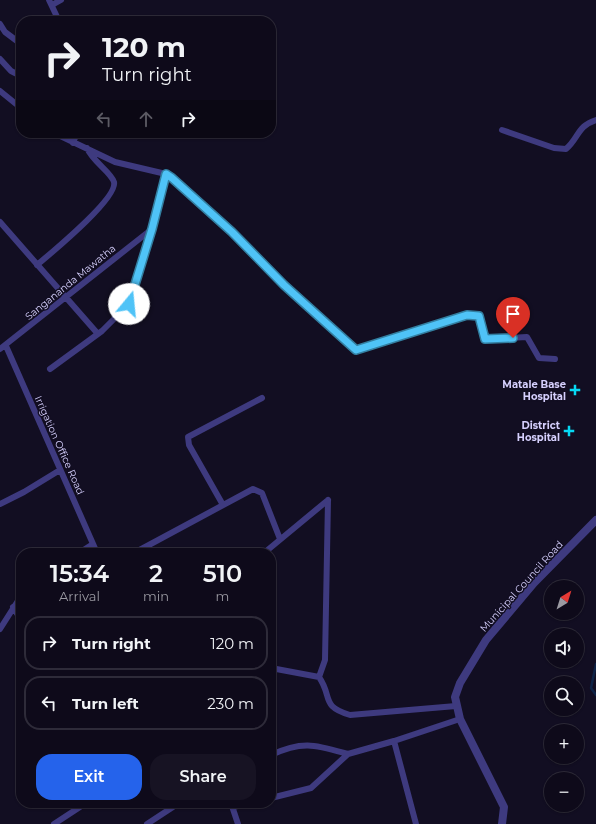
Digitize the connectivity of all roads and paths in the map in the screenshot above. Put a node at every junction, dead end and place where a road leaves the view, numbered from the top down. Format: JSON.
{"nodes":[{"id":1,"x":61,"y":0,"type":"edge"},
{"id":2,"x":50,"y":2,"type":"edge"},
{"id":3,"x":57,"y":16,"type":"edge"},
{"id":4,"x":0,"y":24,"type":"edge"},
{"id":5,"x":5,"y":32,"type":"junction"},
{"id":6,"x":0,"y":38,"type":"edge"},
{"id":7,"x":16,"y":40,"type":"edge"},
{"id":8,"x":0,"y":59,"type":"edge"},
{"id":9,"x":16,"y":74,"type":"edge"},
{"id":10,"x":0,"y":91,"type":"edge"},
{"id":11,"x":16,"y":104,"type":"edge"},
{"id":12,"x":596,"y":120,"type":"edge"},
{"id":13,"x":502,"y":130,"type":"dead end"},
{"id":14,"x":64,"y":138,"type":"edge"},
{"id":15,"x":75,"y":138,"type":"edge"},
{"id":16,"x":73,"y":143,"type":"junction"},
{"id":17,"x":87,"y":148,"type":"junction"},
{"id":18,"x":166,"y":174,"type":"junction"},
{"id":19,"x":0,"y":222,"type":"edge"},
{"id":20,"x":152,"y":229,"type":"junction"},
{"id":21,"x":37,"y":265,"type":"junction"},
{"id":22,"x":66,"y":299,"type":"junction"},
{"id":23,"x":98,"y":334,"type":"junction"},
{"id":24,"x":3,"y":348,"type":"edge"},
{"id":25,"x":555,"y":359,"type":"dead end"},
{"id":26,"x":50,"y":369,"type":"dead end"},
{"id":27,"x":262,"y":398,"type":"dead end"},
{"id":28,"x":60,"y":470,"type":"junction"},
{"id":29,"x":0,"y":504,"type":"edge"},
{"id":30,"x":224,"y":505,"type":"junction"},
{"id":31,"x":596,"y":520,"type":"edge"},
{"id":32,"x":280,"y":539,"type":"junction"},
{"id":33,"x":92,"y":544,"type":"junction"},
{"id":34,"x":86,"y":548,"type":"edge"},
{"id":35,"x":94,"y":548,"type":"edge"},
{"id":36,"x":143,"y":548,"type":"edge"},
{"id":37,"x":270,"y":548,"type":"edge"},
{"id":38,"x":16,"y":603,"type":"edge"},
{"id":39,"x":13,"y":607,"type":"junction"},
{"id":40,"x":16,"y":612,"type":"edge"},
{"id":41,"x":0,"y":629,"type":"edge"},
{"id":42,"x":276,"y":670,"type":"edge"},
{"id":43,"x":319,"y":676,"type":"junction"},
{"id":44,"x":456,"y":706,"type":"junction"},
{"id":45,"x":460,"y":719,"type":"junction"},
{"id":46,"x":394,"y":742,"type":"junction"},
{"id":47,"x":276,"y":752,"type":"edge"},
{"id":48,"x":348,"y":754,"type":"junction"},
{"id":49,"x":276,"y":797,"type":"edge"},
{"id":50,"x":78,"y":808,"type":"edge"},
{"id":51,"x":171,"y":808,"type":"edge"},
{"id":52,"x":233,"y":808,"type":"edge"},
{"id":53,"x":54,"y":824,"type":"edge"},
{"id":54,"x":147,"y":824,"type":"edge"},
{"id":55,"x":238,"y":824,"type":"edge"},
{"id":56,"x":416,"y":824,"type":"edge"},
{"id":57,"x":502,"y":824,"type":"edge"}],
"edges":[{"from":1,"to":2,"type":"street"},
{"from":2,"to":3,"type":"street"},
{"from":4,"to":5,"type":"street"},
{"from":5,"to":6,"type":"street"},
{"from":5,"to":7,"type":"street"},
{"from":8,"to":9,"type":"street"},
{"from":10,"to":11,"type":"street"},
{"from":12,"to":13,"type":"street"},
{"from":14,"to":16,"type":"street"},
{"from":15,"to":16,"type":"street"},
{"from":16,"to":17,"type":"street"},
{"from":17,"to":18,"type":"street"},
{"from":17,"to":21,"type":"street"},
{"from":18,"to":20,"type":"street"},
{"from":18,"to":25,"type":"street"},
{"from":19,"to":21,"type":"street"},
{"from":20,"to":22,"type":"street","name":"Sangananda Mawatha"},
{"from":20,"to":23,"type":"street"},
{"from":21,"to":22,"type":"street"},
{"from":22,"to":23,"type":"street"},
{"from":22,"to":24,"type":"street","name":"Sangananda Mawatha"},
{"from":23,"to":26,"type":"street"},
{"from":24,"to":28,"type":"street","name":"Irrigation Office Road"},
{"from":27,"to":30,"type":"street"},
{"from":28,"to":29,"type":"street"},
{"from":28,"to":33,"type":"street","name":"Irrigation Office Road"},
{"from":30,"to":32,"type":"street"},
{"from":30,"to":36,"type":"street"},
{"from":31,"to":44,"type":"street","name":"Municipal Council Road"},
{"from":32,"to":37,"type":"street"},
{"from":32,"to":43,"type":"street"},
{"from":33,"to":34,"type":"street"},
{"from":33,"to":35,"type":"street","name":"Irrigation Office Road"},
{"from":38,"to":39,"type":"street"},
{"from":39,"to":40,"type":"street"},
{"from":39,"to":41,"type":"street"},
{"from":42,"to":43,"type":"street"},
{"from":43,"to":44,"type":"street"},
{"from":44,"to":45,"type":"street","name":"Municipal Council Road"},
{"from":45,"to":46,"type":"street"},
{"from":45,"to":57,"type":"street","name":"Municipal Council Road"},
{"from":46,"to":48,"type":"street"},
{"from":46,"to":56,"type":"street"},
{"from":47,"to":48,"type":"street"},
{"from":48,"to":49,"type":"street"},
{"from":50,"to":53,"type":"street"},
{"from":51,"to":54,"type":"street"},
{"from":52,"to":55,"type":"street"}]}
